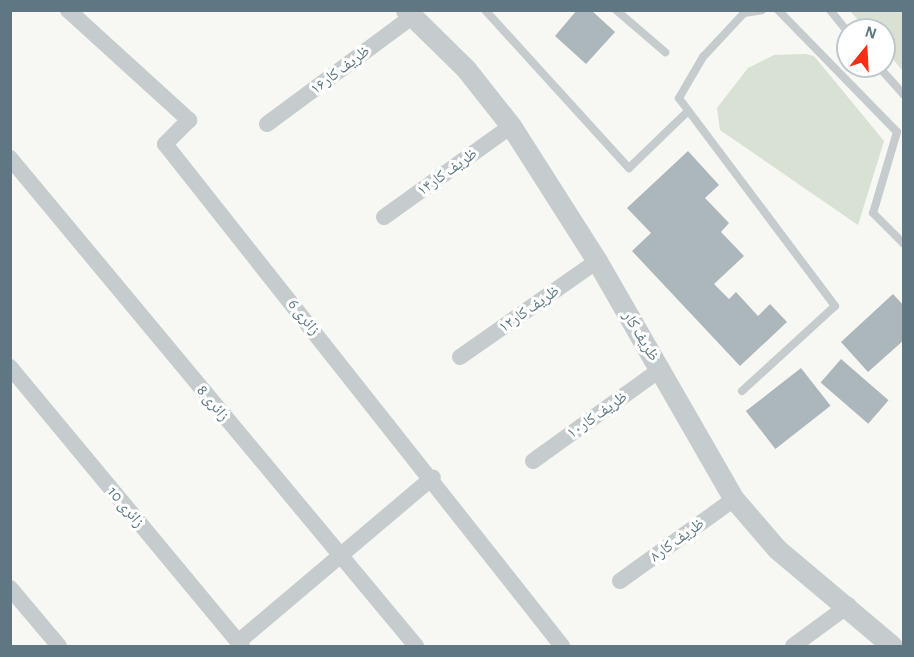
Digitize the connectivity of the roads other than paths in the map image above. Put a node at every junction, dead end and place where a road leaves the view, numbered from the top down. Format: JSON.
{"nodes":[{"id":1,"x":68,"y":10,"type":"edge"},
{"id":2,"x":486,"y":10,"type":"edge"},
{"id":3,"x":616,"y":10,"type":"edge"},
{"id":4,"x":762,"y":10,"type":"edge"},
{"id":5,"x":778,"y":10,"type":"edge"},
{"id":6,"x":409,"y":13,"type":"edge"},
{"id":7,"x":665,"y":52,"type":"dead end"},
{"id":8,"x":888,"y":78,"type":"edge"},
{"id":9,"x":903,"y":95,"type":"edge"},
{"id":10,"x":688,"y":111,"type":"junction"},
{"id":11,"x":267,"y":124,"type":"dead end"},
{"id":12,"x":510,"y":126,"type":"junction"},
{"id":13,"x":10,"y":158,"type":"edge"},
{"id":14,"x":384,"y":218,"type":"dead end"},
{"id":15,"x":903,"y":244,"type":"edge"},
{"id":16,"x":597,"y":261,"type":"junction"},
{"id":17,"x":460,"y":357,"type":"dead end"},
{"id":18,"x":10,"y":367,"type":"edge"},
{"id":19,"x":661,"y":369,"type":"junction"},
{"id":20,"x":742,"y":391,"type":"dead end"},
{"id":21,"x":533,"y":461,"type":"dead end"},
{"id":22,"x":433,"y":477,"type":"junction"},
{"id":23,"x":734,"y":499,"type":"junction"},
{"id":24,"x":340,"y":557,"type":"junction"},
{"id":25,"x":620,"y":581,"type":"dead end"},
{"id":26,"x":10,"y":588,"type":"edge"},
{"id":27,"x":849,"y":605,"type":"junction"},
{"id":28,"x":240,"y":644,"type":"edge"},
{"id":29,"x":59,"y":646,"type":"edge"},
{"id":30,"x":416,"y":646,"type":"edge"},
{"id":31,"x":562,"y":646,"type":"edge"},
{"id":32,"x":793,"y":646,"type":"edge"},
{"id":33,"x":892,"y":646,"type":"edge"}],
"edges":[{"from":1,"to":22,"type":"street","name":"6 زائری"},
{"from":2,"to":10,"type":"lane"},
{"from":3,"to":7,"type":"lane"},
{"from":4,"to":10,"type":"lane"},
{"from":5,"to":15,"type":"lane"},
{"from":6,"to":11,"type":"street","name":"ظریف کار۱۶"},
{"from":6,"to":12,"type":"street","name":"ظریف کار"},
{"from":8,"to":9,"type":"lane"},
{"from":10,"to":20,"type":"lane"},
{"from":12,"to":14,"type":"street","name":"ظریف کار۱۴"},
{"from":12,"to":16,"type":"street","name":"ظریف کار"},
{"from":13,"to":24,"type":"street","name":"8 زائری"},
{"from":16,"to":17,"type":"street","name":"ظریف کار۱۲"},
{"from":16,"to":19,"type":"street","name":"ظریف کار"},
{"from":18,"to":28,"type":"street","name":"10 زائری"},
{"from":19,"to":21,"type":"street","name":"ظریف کار۱۰"},
{"from":19,"to":23,"type":"street","name":"ظریف کار"},
{"from":22,"to":24,"type":"street"},
{"from":22,"to":31,"type":"street","name":"6 زائری"},
{"from":23,"to":25,"type":"street","name":"ظریف کار۸"},
{"from":23,"to":27,"type":"street","name":"ظریف کار"},
{"from":24,"to":28,"type":"street"},
{"from":24,"to":30,"type":"street","name":"8 زائری"},
{"from":26,"to":29,"type":"street"},
{"from":27,"to":32,"type":"street"},
{"from":27,"to":33,"type":"street","name":"ظریف کار"}]}
